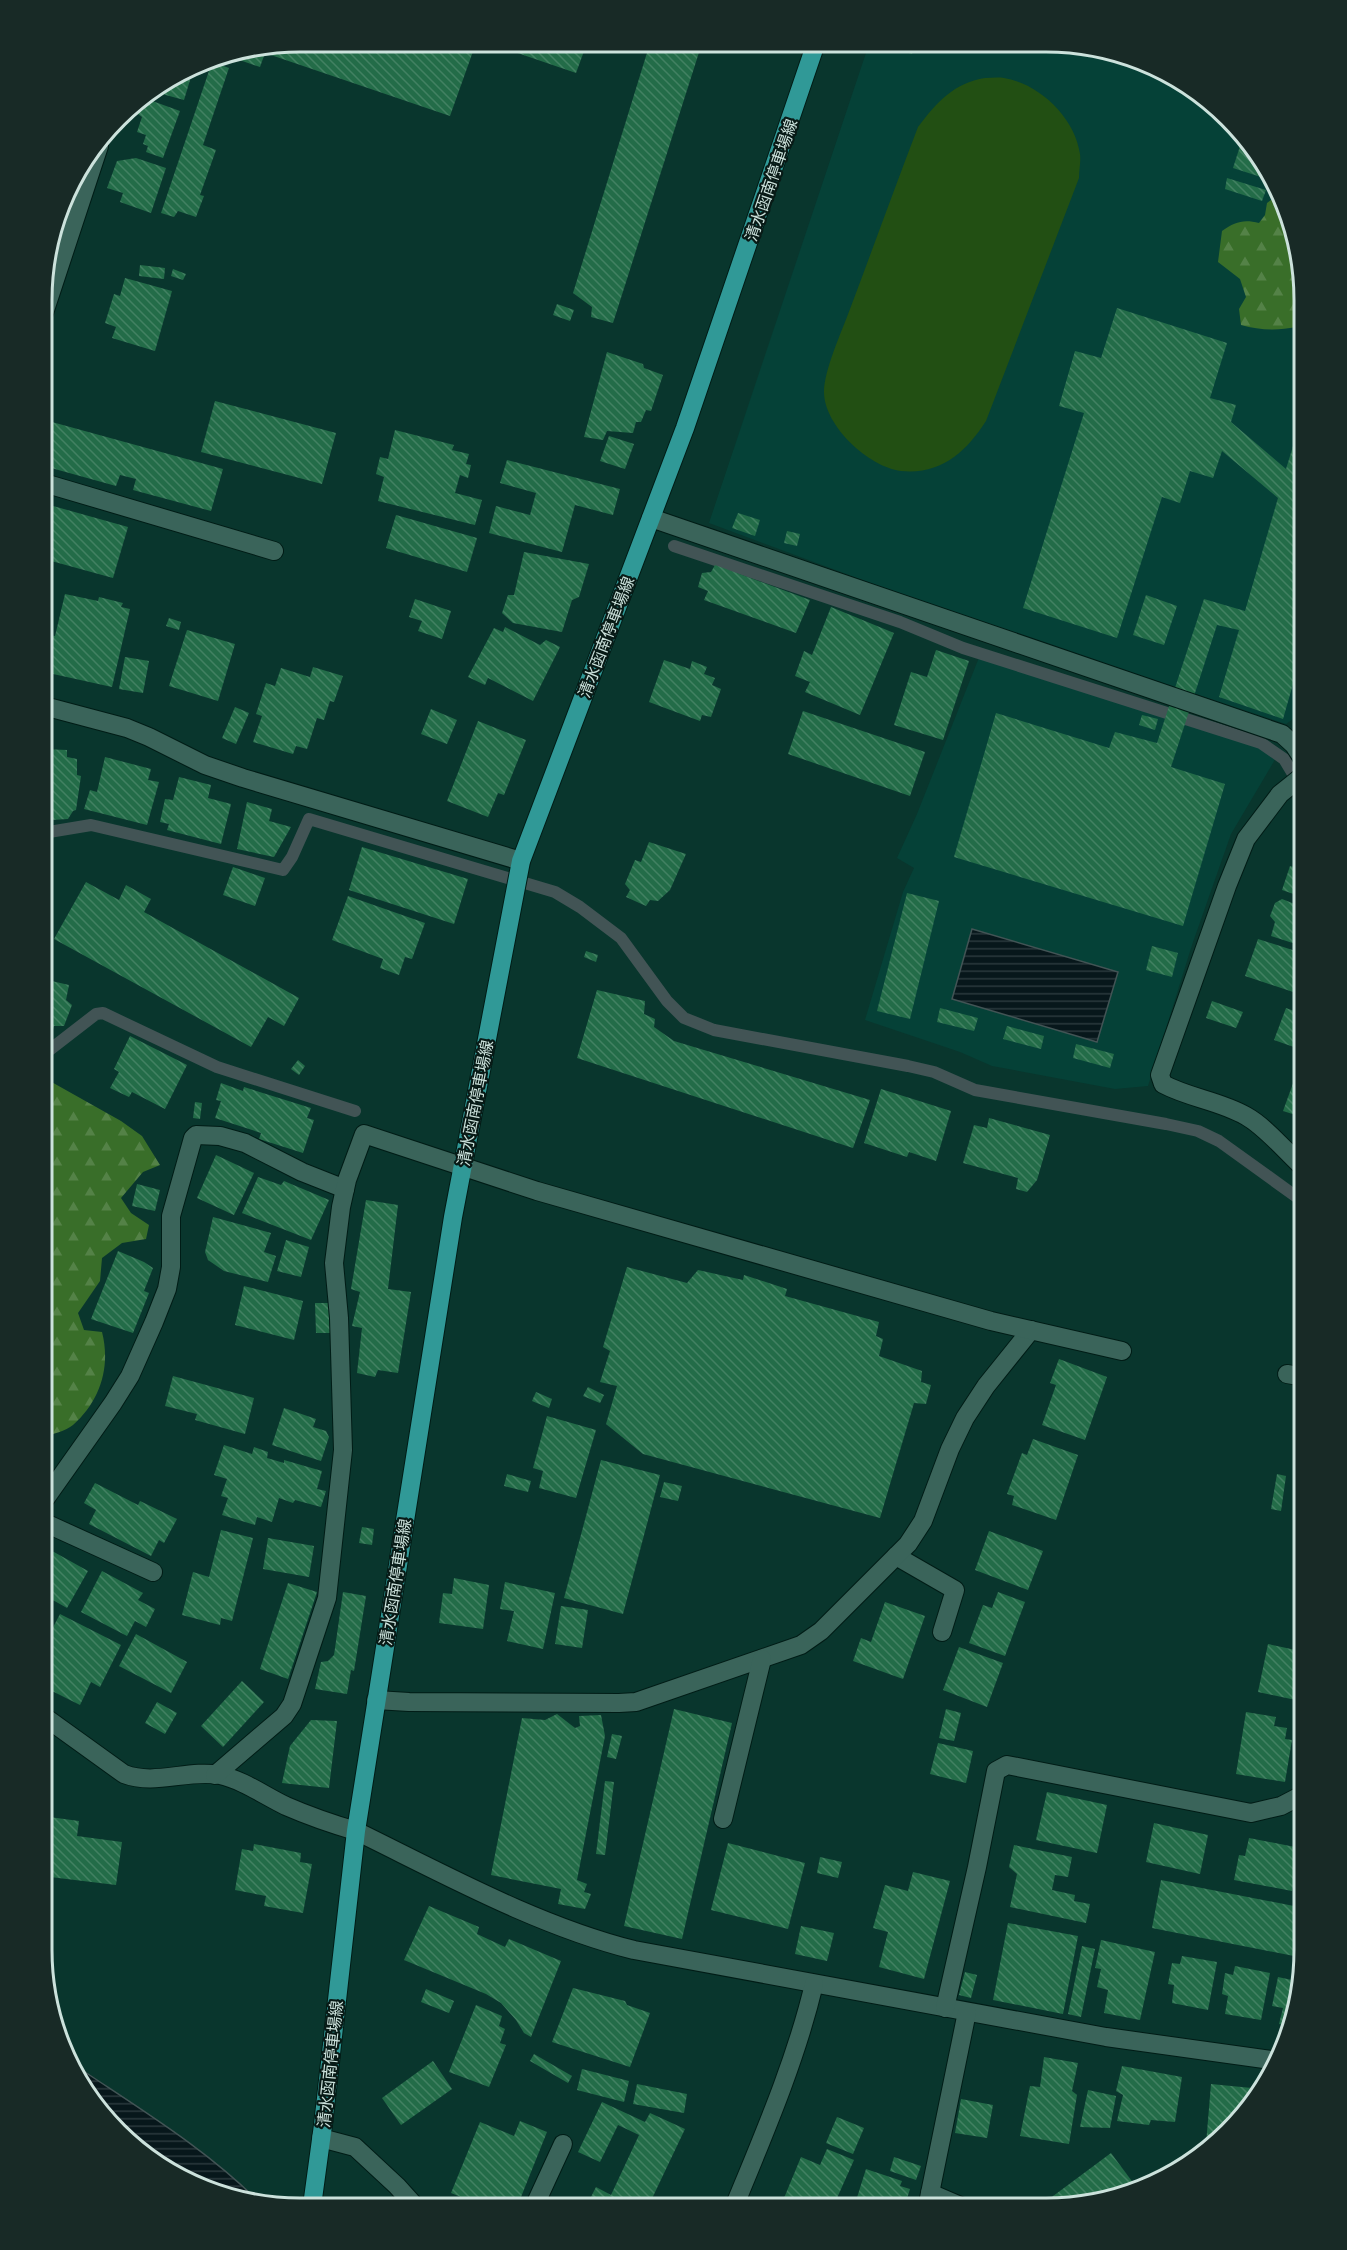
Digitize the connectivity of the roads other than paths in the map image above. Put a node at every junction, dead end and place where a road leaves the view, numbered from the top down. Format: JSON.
{"nodes":[{"id":1,"x":813,"y":52,"type":"edge"},
{"id":2,"x":86,"y":177,"type":"edge"},
{"id":3,"x":61,"y":237,"type":"edge"},
{"id":4,"x":56,"y":259,"type":"edge"},
{"id":5,"x":52,"y":485,"type":"edge"},
{"id":6,"x":651,"y":518,"type":"junction"},
{"id":7,"x":274,"y":551,"type":"dead end"},
{"id":8,"x":52,"y":708,"type":"edge"},
{"id":9,"x":1294,"y":753,"type":"edge"},
{"id":10,"x":1294,"y":776,"type":"edge"},
{"id":11,"x":521,"y":861,"type":"junction"},
{"id":12,"x":1294,"y":1159,"type":"edge"},
{"id":13,"x":463,"y":1167,"type":"junction"},
{"id":14,"x":345,"y":1189,"type":"junction"},
{"id":15,"x":1031,"y":1330,"type":"junction"},
{"id":16,"x":1122,"y":1351,"type":"dead end"},
{"id":17,"x":52,"y":1489,"type":"edge"},
{"id":18,"x":52,"y":1526,"type":"edge"},
{"id":19,"x":896,"y":1556,"type":"junction"},
{"id":20,"x":153,"y":1572,"type":"dead end"},
{"id":21,"x":942,"y":1632,"type":"dead end"},
{"id":22,"x":762,"y":1659,"type":"junction"},
{"id":23,"x":376,"y":1700,"type":"junction"},
{"id":24,"x":52,"y":1722,"type":"edge"},
{"id":25,"x":215,"y":1775,"type":"junction"},
{"id":26,"x":1294,"y":1800,"type":"edge"},
{"id":27,"x":723,"y":1819,"type":"dead end"},
{"id":28,"x":356,"y":1831,"type":"junction"},
{"id":29,"x":814,"y":1984,"type":"junction"},
{"id":30,"x":945,"y":2008,"type":"junction"},
{"id":31,"x":967,"y":2012,"type":"junction"},
{"id":32,"x":1269,"y":2060,"type":"edge"},
{"id":33,"x":321,"y":2138,"type":"junction"},
{"id":34,"x":563,"y":2144,"type":"dead end"},
{"id":35,"x":313,"y":2198,"type":"edge"},
{"id":36,"x":407,"y":2198,"type":"edge"},
{"id":37,"x":538,"y":2198,"type":"edge"},
{"id":38,"x":738,"y":2198,"type":"edge"},
{"id":39,"x":929,"y":2198,"type":"edge"}],
"edges":[{"from":1,"to":6,"type":"main road","name":"清水函南停車場線"},
{"from":2,"to":3,"type":"street"},
{"from":3,"to":4,"type":"street"},
{"from":5,"to":7,"type":"street"},
{"from":6,"to":9,"type":"street"},
{"from":6,"to":11,"type":"main road","name":"清水函南停車場線"},
{"from":8,"to":11,"type":"street"},
{"from":10,"to":12,"type":"street"},
{"from":11,"to":13,"type":"main road","name":"清水函南停車場線"},
{"from":13,"to":14,"type":"street"},
{"from":13,"to":15,"type":"street"},
{"from":13,"to":23,"type":"main road","name":"清水函南停車場線"},
{"from":14,"to":17,"type":"street"},
{"from":14,"to":25,"type":"street"},
{"from":15,"to":16,"type":"street"},
{"from":15,"to":19,"type":"street"},
{"from":18,"to":20,"type":"street"},
{"from":19,"to":21,"type":"street"},
{"from":19,"to":22,"type":"street"},
{"from":22,"to":23,"type":"street"},
{"from":22,"to":27,"type":"street"},
{"from":23,"to":28,"type":"main road","name":"清水函南停車場線"},
{"from":24,"to":25,"type":"street"},
{"from":25,"to":28,"type":"street"},
{"from":26,"to":30,"type":"street"},
{"from":28,"to":29,"type":"street"},
{"from":28,"to":33,"type":"main road","name":"清水函南停車場線"},
{"from":29,"to":30,"type":"street"},
{"from":29,"to":38,"type":"street"},
{"from":30,"to":31,"type":"street"},
{"from":31,"to":32,"type":"street"},
{"from":31,"to":39,"type":"street"},
{"from":33,"to":35,"type":"main road","name":"清水函南停車場線"},
{"from":33,"to":36,"type":"street"},
{"from":34,"to":37,"type":"street"}]}
